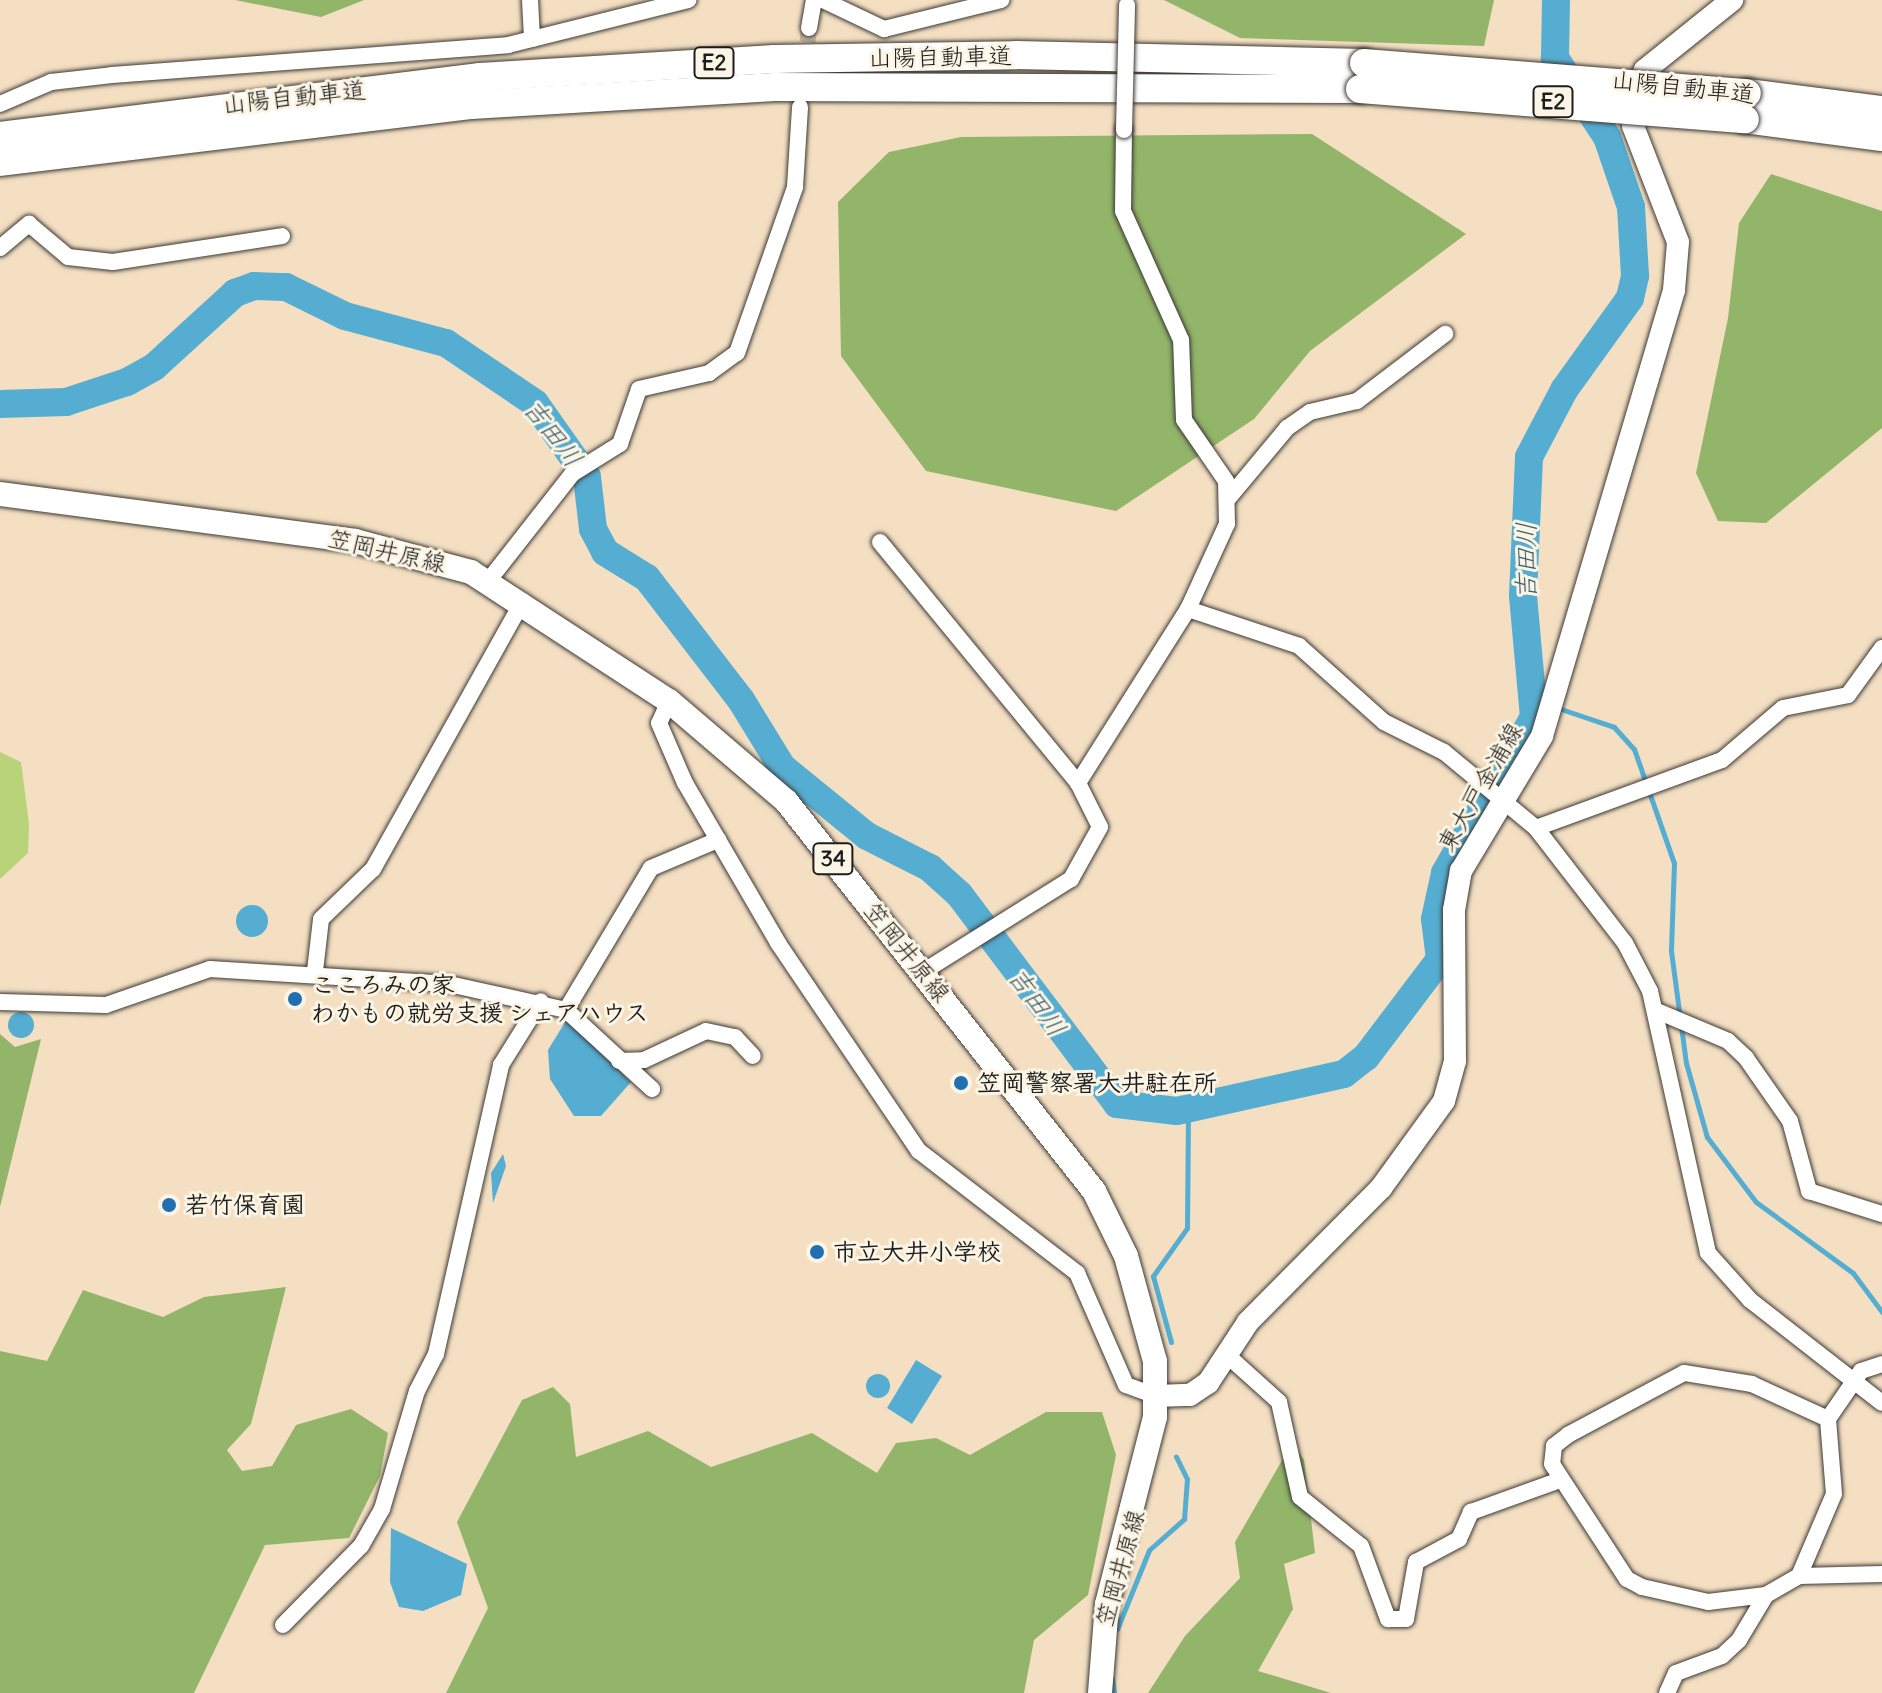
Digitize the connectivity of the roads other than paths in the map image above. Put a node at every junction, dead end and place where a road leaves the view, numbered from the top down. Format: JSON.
{"nodes":[{"id":1,"x":530,"y":0,"type":"edge"},
{"id":2,"x":688,"y":0,"type":"edge"},
{"id":3,"x":814,"y":0,"type":"edge"},
{"id":4,"x":823,"y":0,"type":"edge"},
{"id":5,"x":1001,"y":0,"type":"edge"},
{"id":6,"x":1732,"y":0,"type":"edge"},
{"id":7,"x":1127,"y":3,"type":"edge"},
{"id":8,"x":809,"y":28,"type":"tunnel mouth"},
{"id":9,"x":532,"y":39,"type":"junction"},
{"id":10,"x":0,"y":104,"type":"edge"},
{"id":11,"x":1746,"y":106,"type":"junction"},
{"id":12,"x":800,"y":107,"type":"dead end"},
{"id":13,"x":1882,"y":110,"type":"edge"},
{"id":14,"x":0,"y":136,"type":"edge"},
{"id":15,"x":1882,"y":137,"type":"edge"},
{"id":16,"x":68,"y":138,"type":"junction"},
{"id":17,"x":0,"y":162,"type":"edge"},
{"id":18,"x":282,"y":236,"type":"dead end"},
{"id":19,"x":0,"y":248,"type":"edge"},
{"id":20,"x":1445,"y":334,"type":"dead end"},
{"id":21,"x":0,"y":494,"type":"edge"},
{"id":22,"x":1227,"y":500,"type":"junction"},
{"id":23,"x":880,"y":542,"type":"dead end"},
{"id":24,"x":489,"y":580,"type":"junction"},
{"id":25,"x":523,"y":601,"type":"junction"},
{"id":26,"x":1188,"y":609,"type":"junction"},
{"id":27,"x":1882,"y":648,"type":"edge"},
{"id":28,"x":669,"y":701,"type":"junction"},
{"id":29,"x":1078,"y":783,"type":"junction"},
{"id":30,"x":1492,"y":794,"type":"junction"},
{"id":31,"x":1536,"y":828,"type":"junction"},
{"id":32,"x":718,"y":840,"type":"junction"},
{"id":33,"x":315,"y":971,"type":"junction"},
{"id":34,"x":923,"y":972,"type":"junction"},
{"id":35,"x":541,"y":1001,"type":"junction"},
{"id":36,"x":0,"y":1002,"type":"edge"},
{"id":37,"x":566,"y":1010,"type":"junction"},
{"id":38,"x":1663,"y":1013,"type":"junction"},
{"id":39,"x":753,"y":1056,"type":"dead end"},
{"id":40,"x":619,"y":1061,"type":"junction"},
{"id":41,"x":652,"y":1089,"type":"dead end"},
{"id":42,"x":1882,"y":1214,"type":"edge"},
{"id":43,"x":1228,"y":1356,"type":"junction"},
{"id":44,"x":1882,"y":1364,"type":"edge"},
{"id":45,"x":1856,"y":1378,"type":"junction"},
{"id":46,"x":1156,"y":1396,"type":"junction"},
{"id":47,"x":1882,"y":1403,"type":"edge"},
{"id":48,"x":1828,"y":1419,"type":"junction"},
{"id":49,"x":1557,"y":1481,"type":"junction"},
{"id":50,"x":1882,"y":1574,"type":"edge"},
{"id":51,"x":1799,"y":1576,"type":"junction"},
{"id":52,"x":1766,"y":1595,"type":"junction"},
{"id":53,"x":283,"y":1625,"type":"dead end"},
{"id":54,"x":1100,"y":1693,"type":"edge"},
{"id":55,"x":1667,"y":1693,"type":"edge"}],
"edges":[{"from":1,"to":9,"type":"street"},
{"from":2,"to":9,"type":"street"},
{"from":3,"to":8,"type":"street"},
{"from":4,"to":5,"type":"street"},
{"from":6,"to":30,"type":"main road","name":"東大戸金浦線"},
{"from":7,"to":22,"type":"street","bridge":true},
{"from":9,"to":10,"type":"street"},
{"from":11,"to":13,"type":"highway","name":"山陽自動車道","number":"E2"},
{"from":11,"to":15,"type":"highway","name":"山陽自動車道","number":"E2"},
{"from":11,"to":16,"type":"highway","name":"山陽自動車道","number":"E2","bridge":true},
{"from":12,"to":24,"type":"street"},
{"from":14,"to":16,"type":"highway","name":"山陽自動車道","number":"E2"},
{"from":16,"to":17,"type":"highway","name":"山陽自動車道","number":"E2"},
{"from":18,"to":19,"type":"street"},
{"from":20,"to":22,"type":"street"},
{"from":21,"to":24,"type":"main road","name":"笠岡井原線","number":"34"},
{"from":22,"to":26,"type":"street"},
{"from":23,"to":29,"type":"street"},
{"from":24,"to":25,"type":"main road","name":"笠岡井原線","number":"34"},
{"from":25,"to":28,"type":"main road","name":"笠岡井原線","number":"34"},
{"from":25,"to":33,"type":"street"},
{"from":26,"to":29,"type":"street"},
{"from":26,"to":30,"type":"street"},
{"from":27,"to":31,"type":"street"},
{"from":28,"to":32,"type":"street"},
{"from":28,"to":34,"type":"main road","name":"笠岡井原線","number":"34"},
{"from":29,"to":34,"type":"street"},
{"from":30,"to":31,"type":"street"},
{"from":30,"to":43,"type":"main road","name":"東大戸金浦線"},
{"from":31,"to":38,"type":"street"},
{"from":32,"to":37,"type":"street"},
{"from":32,"to":46,"type":"street"},
{"from":33,"to":35,"type":"street"},
{"from":33,"to":36,"type":"street"},
{"from":34,"to":46,"type":"main road","name":"笠岡井原線","number":"34"},
{"from":35,"to":37,"type":"street"},
{"from":35,"to":53,"type":"street"},
{"from":37,"to":40,"type":"street"},
{"from":38,"to":42,"type":"street"},
{"from":38,"to":45,"type":"street"},
{"from":39,"to":40,"type":"street"},
{"from":40,"to":41,"type":"street"},
{"from":43,"to":46,"type":"main road","name":"東大戸金浦線"},
{"from":43,"to":49,"type":"street"},
{"from":44,"to":45,"type":"street"},
{"from":45,"to":47,"type":"street"},
{"from":45,"to":48,"type":"street"},
{"from":46,"to":54,"type":"main road","name":"笠岡井原線","number":"34"},
{"from":48,"to":49,"type":"street"},
{"from":48,"to":51,"type":"street"},
{"from":49,"to":52,"type":"street"},
{"from":50,"to":51,"type":"street"},
{"from":51,"to":52,"type":"street"},
{"from":52,"to":55,"type":"street"}]}
